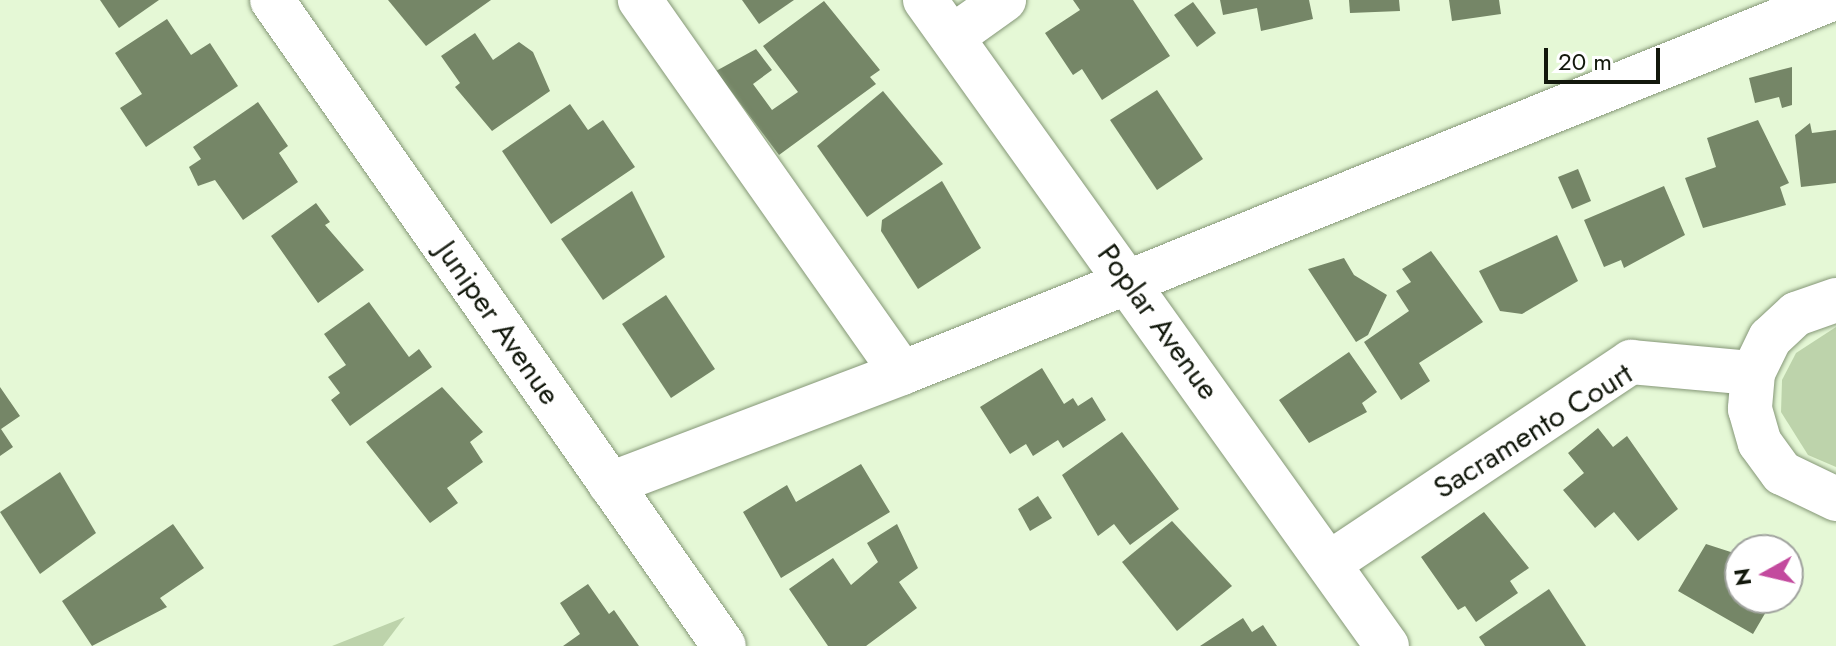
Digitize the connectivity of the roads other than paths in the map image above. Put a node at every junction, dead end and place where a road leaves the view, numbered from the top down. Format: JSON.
{"nodes":[{"id":1,"x":272,"y":0,"type":"edge"},
{"id":2,"x":640,"y":0,"type":"edge"},
{"id":3,"x":925,"y":0,"type":"edge"},
{"id":4,"x":1004,"y":0,"type":"edge"},
{"id":5,"x":1827,"y":1,"type":"edge"},
{"id":6,"x":952,"y":37,"type":"junction"},
{"id":7,"x":1130,"y":282,"type":"junction"},
{"id":8,"x":1836,"y":300,"type":"edge"},
{"id":9,"x":902,"y":373,"type":"junction"},
{"id":10,"x":1753,"y":373,"type":"junction"},
{"id":11,"x":610,"y":484,"type":"junction"},
{"id":12,"x":1836,"y":499,"type":"edge"},
{"id":13,"x":1331,"y":562,"type":"junction"},
{"id":14,"x":724,"y":646,"type":"edge"},
{"id":15,"x":1387,"y":646,"type":"edge"}],
"edges":[{"from":1,"to":11,"type":"street","name":"Juniper Avenue"},
{"from":2,"to":9,"type":"street"},
{"from":3,"to":6,"type":"street","name":"Poplar Avenue"},
{"from":4,"to":6,"type":"street"},
{"from":5,"to":7,"type":"street"},
{"from":6,"to":7,"type":"street","name":"Poplar Avenue"},
{"from":7,"to":9,"type":"street"},
{"from":7,"to":13,"type":"street","name":"Poplar Avenue"},
{"from":8,"to":10,"type":"street"},
{"from":9,"to":11,"type":"street"},
{"from":10,"to":12,"type":"street"},
{"from":10,"to":13,"type":"street","name":"Sacramento Court"},
{"from":11,"to":14,"type":"street","name":"Juniper Avenue"},
{"from":13,"to":15,"type":"street","name":"Poplar Avenue"}]}
